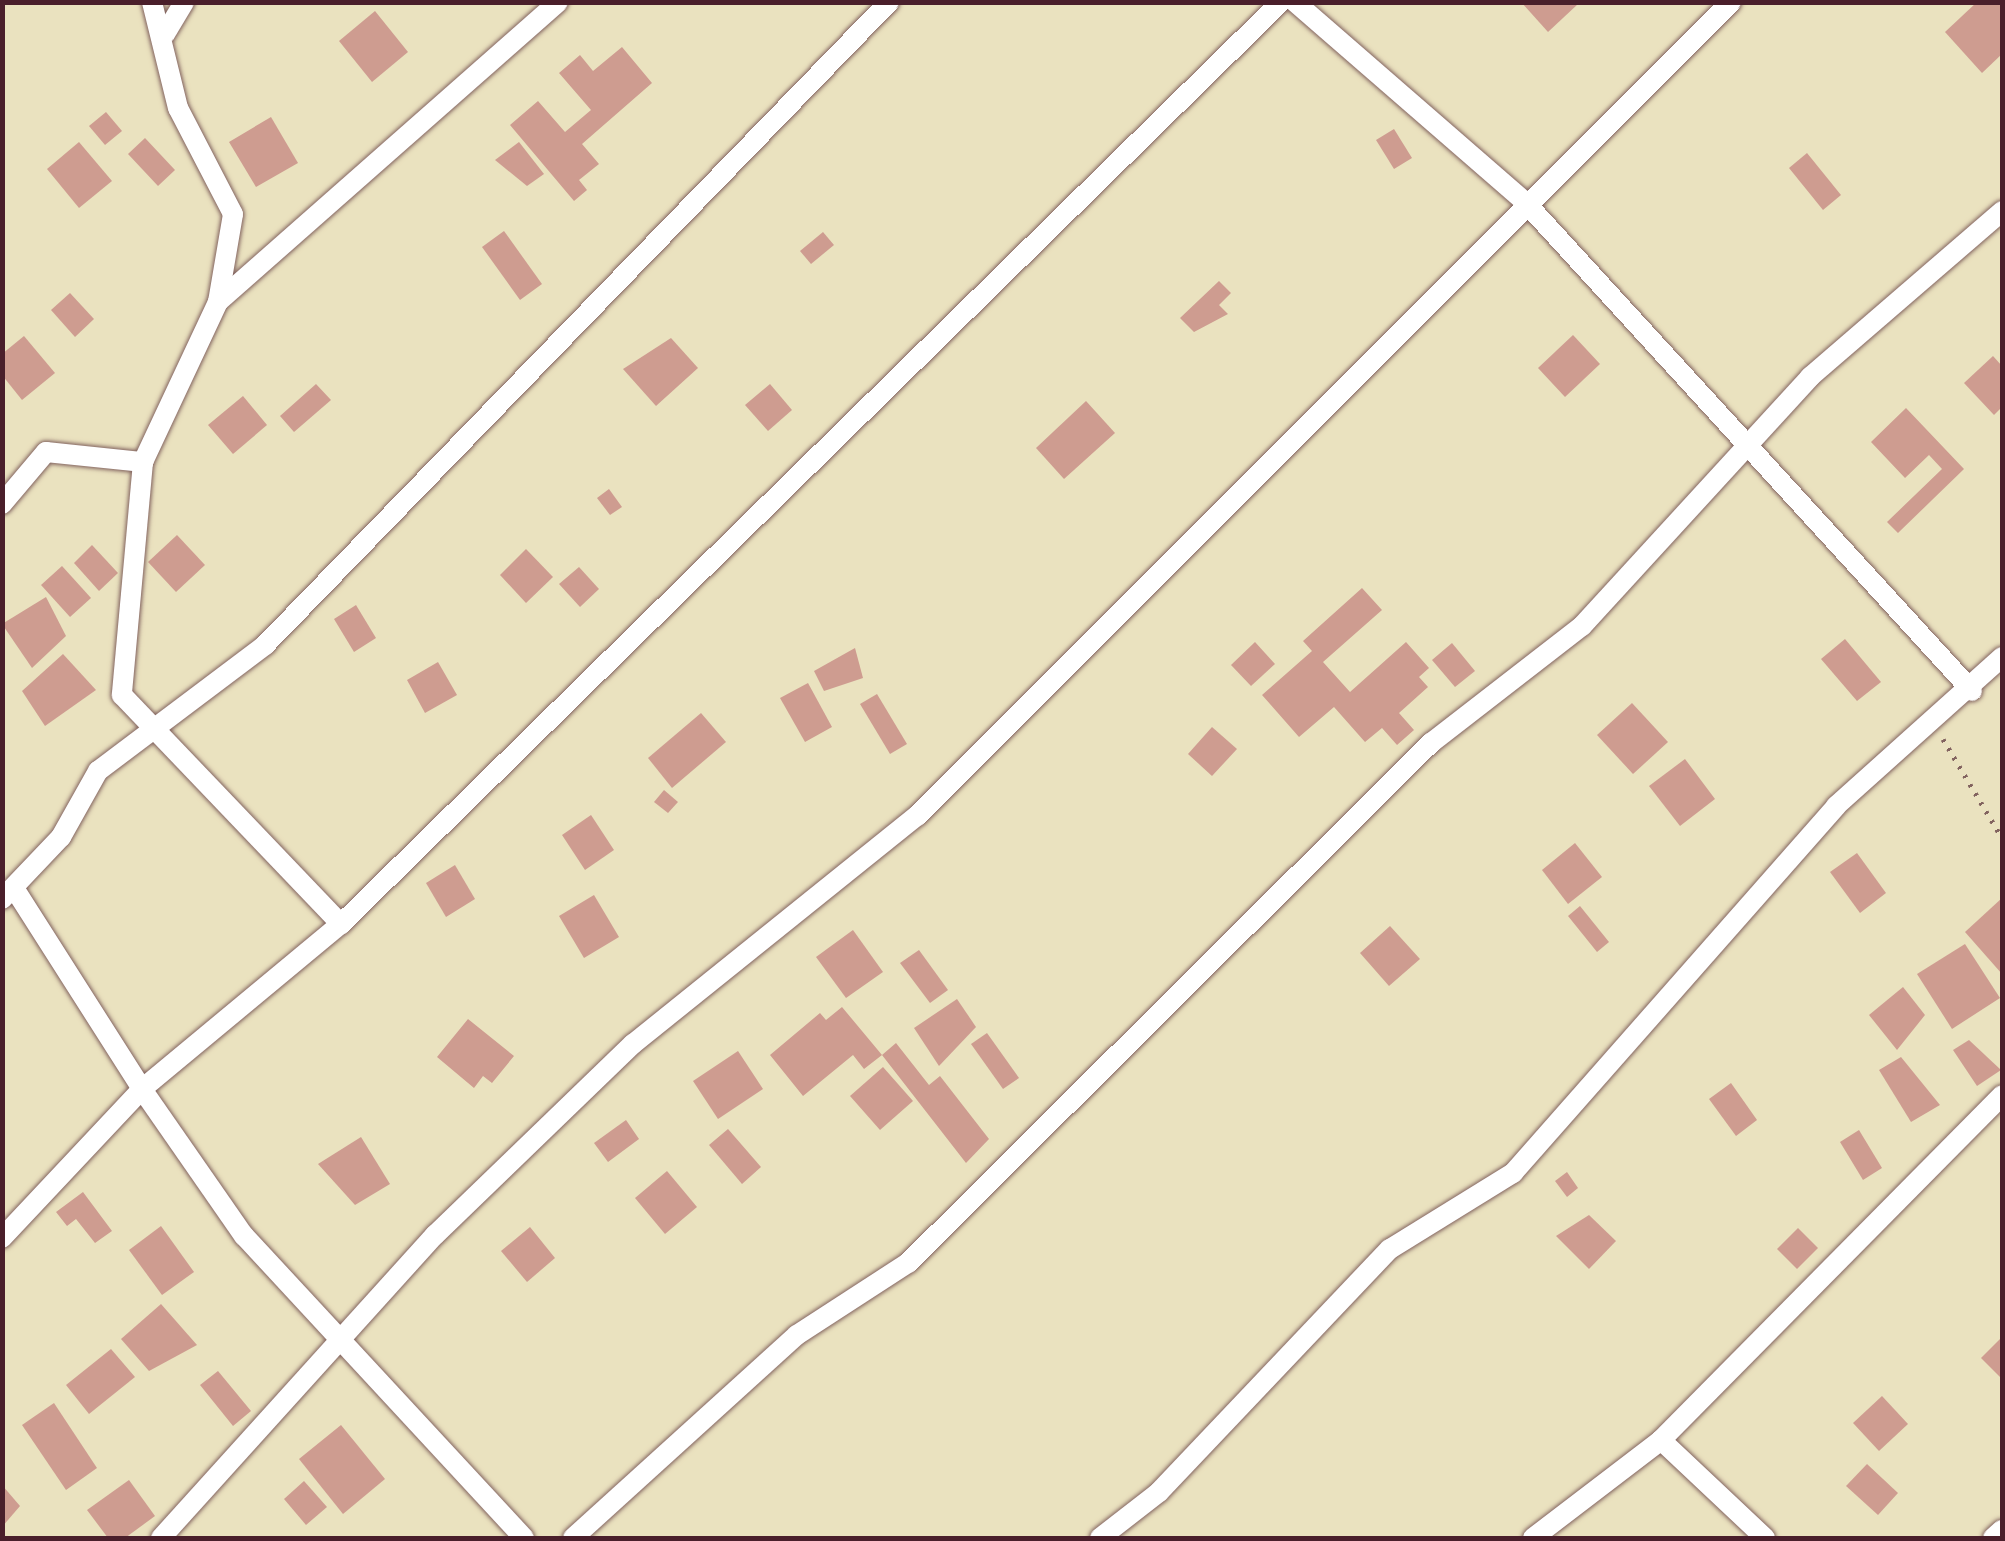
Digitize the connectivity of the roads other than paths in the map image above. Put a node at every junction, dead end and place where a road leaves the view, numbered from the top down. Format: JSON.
{"nodes":[{"id":1,"x":152,"y":2,"type":"edge"},
{"id":2,"x":184,"y":2,"type":"edge"},
{"id":3,"x":558,"y":2,"type":"edge"},
{"id":4,"x":890,"y":2,"type":"edge"},
{"id":5,"x":1281,"y":2,"type":"edge"},
{"id":6,"x":1295,"y":2,"type":"edge"},
{"id":7,"x":1731,"y":2,"type":"edge"},
{"id":8,"x":166,"y":34,"type":"junction"},
{"id":9,"x":1526,"y":204,"type":"junction"},
{"id":10,"x":2002,"y":211,"type":"edge"},
{"id":11,"x":218,"y":302,"type":"junction"},
{"id":12,"x":1746,"y":446,"type":"junction"},
{"id":13,"x":143,"y":462,"type":"junction"},
{"id":14,"x":2,"y":504,"type":"edge"},
{"id":15,"x":2002,"y":657,"type":"edge"},
{"id":16,"x":1972,"y":691,"type":"junction"},
{"id":17,"x":153,"y":732,"type":"junction"},
{"id":18,"x":9,"y":895,"type":"edge"},
{"id":19,"x":342,"y":924,"type":"junction"},
{"id":20,"x":142,"y":1088,"type":"junction"},
{"id":21,"x":2002,"y":1095,"type":"edge"},
{"id":22,"x":2,"y":1238,"type":"edge"},
{"id":23,"x":341,"y":1347,"type":"junction"},
{"id":24,"x":1661,"y":1440,"type":"junction"},
{"id":25,"x":2002,"y":1530,"type":"edge"},
{"id":26,"x":161,"y":1538,"type":"edge"},
{"id":27,"x":524,"y":1538,"type":"edge"},
{"id":28,"x":573,"y":1538,"type":"edge"},
{"id":29,"x":1100,"y":1538,"type":"edge"},
{"id":30,"x":1534,"y":1538,"type":"edge"},
{"id":31,"x":1766,"y":1538,"type":"edge"},
{"id":32,"x":1993,"y":1538,"type":"edge"}],
"edges":[{"from":1,"to":8,"type":"street"},
{"from":2,"to":8,"type":"street"},
{"from":3,"to":11,"type":"street"},
{"from":4,"to":17,"type":"street"},
{"from":5,"to":19,"type":"street"},
{"from":6,"to":9,"type":"street"},
{"from":7,"to":9,"type":"street"},
{"from":8,"to":11,"type":"street"},
{"from":9,"to":12,"type":"street"},
{"from":9,"to":23,"type":"street"},
{"from":10,"to":12,"type":"street"},
{"from":11,"to":13,"type":"street"},
{"from":12,"to":16,"type":"street"},
{"from":12,"to":28,"type":"street"},
{"from":13,"to":14,"type":"street"},
{"from":13,"to":17,"type":"street"},
{"from":15,"to":16,"type":"street"},
{"from":16,"to":29,"type":"street"},
{"from":17,"to":18,"type":"street"},
{"from":17,"to":19,"type":"street"},
{"from":18,"to":20,"type":"street"},
{"from":19,"to":20,"type":"street"},
{"from":20,"to":22,"type":"street"},
{"from":20,"to":23,"type":"street"},
{"from":21,"to":24,"type":"street"},
{"from":23,"to":26,"type":"street"},
{"from":23,"to":27,"type":"street"},
{"from":24,"to":30,"type":"street"},
{"from":24,"to":31,"type":"street"},
{"from":25,"to":32,"type":"street"}]}
